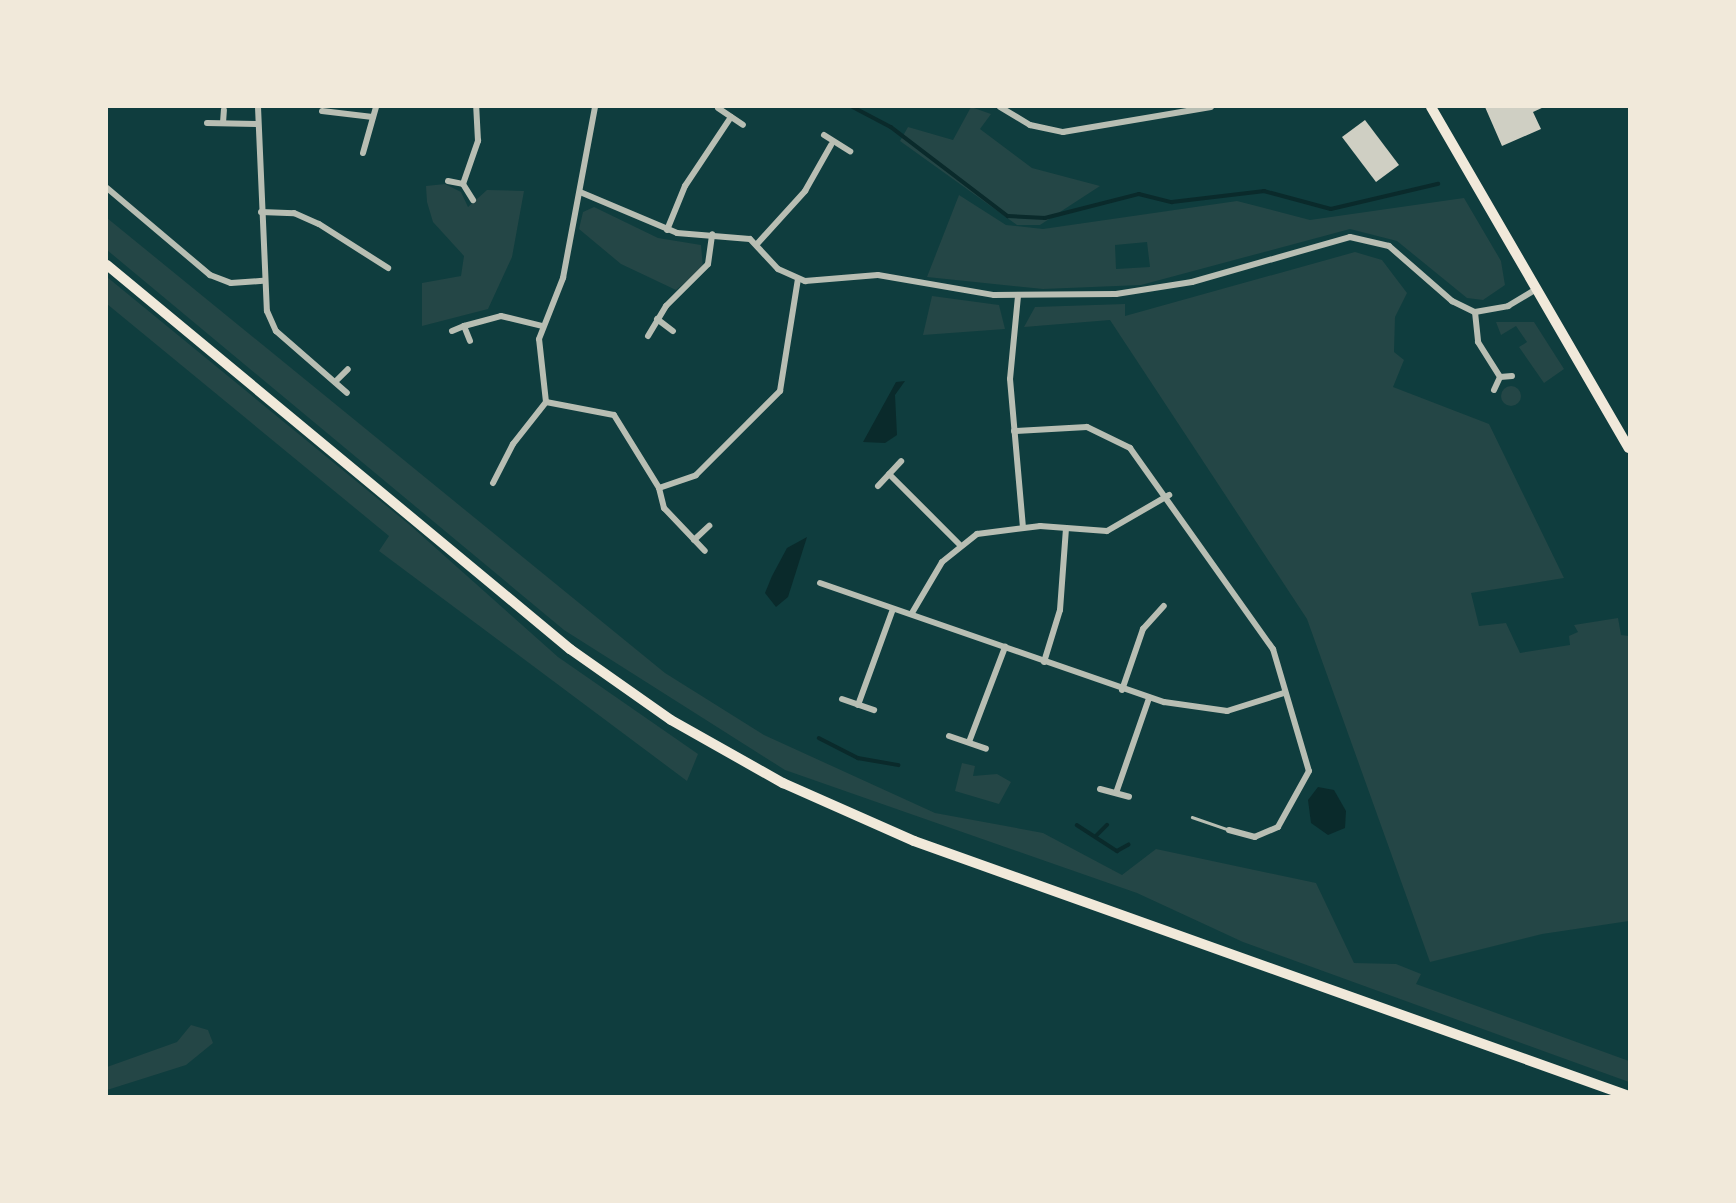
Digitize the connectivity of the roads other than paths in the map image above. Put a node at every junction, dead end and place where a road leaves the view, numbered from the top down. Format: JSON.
{"nodes":[{"id":1,"x":258,"y":107,"type":"edge"},
{"id":2,"x":376,"y":107,"type":"edge"},
{"id":3,"x":475,"y":107,"type":"edge"},
{"id":4,"x":595,"y":107,"type":"edge"},
{"id":5,"x":1000,"y":107,"type":"edge"},
{"id":6,"x":1211,"y":107,"type":"edge"},
{"id":7,"x":1431,"y":107,"type":"edge"},
{"id":8,"x":718,"y":108,"type":"edge"},
{"id":9,"x":224,"y":110,"type":"dead end"},
{"id":10,"x":322,"y":111,"type":"dead end"},
{"id":11,"x":373,"y":117,"type":"junction"},
{"id":12,"x":731,"y":117,"type":"junction"},
{"id":13,"x":206,"y":123,"type":"dead end"},
{"id":14,"x":223,"y":123,"type":"junction"},
{"id":15,"x":257,"y":124,"type":"junction"},
{"id":16,"x":743,"y":125,"type":"dead end"},
{"id":17,"x":824,"y":135,"type":"dead end"},
{"id":18,"x":831,"y":145,"type":"junction"},
{"id":19,"x":850,"y":151,"type":"dead end"},
{"id":20,"x":363,"y":153,"type":"dead end"},
{"id":21,"x":448,"y":181,"type":"dead end"},
{"id":22,"x":463,"y":184,"type":"junction"},
{"id":23,"x":107,"y":188,"type":"edge"},
{"id":24,"x":580,"y":192,"type":"junction"},
{"id":25,"x":473,"y":200,"type":"dead end"},
{"id":26,"x":261,"y":212,"type":"junction"},
{"id":27,"x":667,"y":230,"type":"junction"},
{"id":28,"x":712,"y":234,"type":"junction"},
{"id":29,"x":757,"y":244,"type":"junction"},
{"id":30,"x":107,"y":265,"type":"edge"},
{"id":31,"x":388,"y":268,"type":"dead end"},
{"id":32,"x":798,"y":279,"type":"junction"},
{"id":33,"x":264,"y":281,"type":"junction"},
{"id":34,"x":1533,"y":291,"type":"junction"},
{"id":35,"x":1018,"y":296,"type":"junction"},
{"id":36,"x":1475,"y":312,"type":"junction"},
{"id":37,"x":657,"y":319,"type":"junction"},
{"id":38,"x":464,"y":326,"type":"junction"},
{"id":39,"x":542,"y":326,"type":"junction"},
{"id":40,"x":452,"y":331,"type":"dead end"},
{"id":41,"x":673,"y":331,"type":"dead end"},
{"id":42,"x":648,"y":335,"type":"dead end"},
{"id":43,"x":470,"y":341,"type":"dead end"},
{"id":44,"x":348,"y":369,"type":"dead end"},
{"id":45,"x":1513,"y":376,"type":"dead end"},
{"id":46,"x":1500,"y":377,"type":"junction"},
{"id":47,"x":335,"y":382,"type":"junction"},
{"id":48,"x":1493,"y":390,"type":"dead end"},
{"id":49,"x":347,"y":393,"type":"dead end"},
{"id":50,"x":546,"y":402,"type":"junction"},
{"id":51,"x":1014,"y":431,"type":"junction"},
{"id":52,"x":1629,"y":448,"type":"edge"},
{"id":53,"x":901,"y":461,"type":"dead end"},
{"id":54,"x":889,"y":474,"type":"junction"},
{"id":55,"x":493,"y":483,"type":"dead end"},
{"id":56,"x":878,"y":486,"type":"dead end"},
{"id":57,"x":659,"y":488,"type":"junction"},
{"id":58,"x":1169,"y":495,"type":"junction"},
{"id":59,"x":709,"y":526,"type":"dead end"},
{"id":60,"x":1023,"y":527,"type":"junction"},
{"id":61,"x":1066,"y":528,"type":"junction"},
{"id":62,"x":694,"y":540,"type":"junction"},
{"id":63,"x":959,"y":544,"type":"junction"},
{"id":64,"x":705,"y":551,"type":"dead end"},
{"id":65,"x":820,"y":583,"type":"dead end"},
{"id":66,"x":1164,"y":606,"type":"dead end"},
{"id":67,"x":892,"y":609,"type":"junction"},
{"id":68,"x":912,"y":613,"type":"junction"},
{"id":69,"x":1005,"y":648,"type":"junction"},
{"id":70,"x":1044,"y":662,"type":"junction"},
{"id":71,"x":1122,"y":690,"type":"junction"},
{"id":72,"x":1284,"y":693,"type":"junction"},
{"id":73,"x":1149,"y":698,"type":"junction"},
{"id":74,"x":842,"y":699,"type":"dead end"},
{"id":75,"x":858,"y":705,"type":"junction"},
{"id":76,"x":874,"y":710,"type":"dead end"},
{"id":77,"x":949,"y":736,"type":"dead end"},
{"id":78,"x":969,"y":743,"type":"junction"},
{"id":79,"x":986,"y":749,"type":"dead end"},
{"id":80,"x":1100,"y":789,"type":"dead end"},
{"id":81,"x":1116,"y":793,"type":"junction"},
{"id":82,"x":1129,"y":797,"type":"dead end"},
{"id":83,"x":1192,"y":817,"type":"dead end"},
{"id":84,"x":1229,"y":830,"type":"joint"},
{"id":85,"x":1629,"y":1096,"type":"edge"}],
"edges":[{"from":1,"to":15,"type":"street"},
{"from":2,"to":11,"type":"street"},
{"from":3,"to":22,"type":"street"},
{"from":4,"to":24,"type":"street"},
{"from":5,"to":6,"type":"street"},
{"from":7,"to":34,"type":"main road"},
{"from":8,"to":12,"type":"street"},
{"from":9,"to":14,"type":"street"},
{"from":10,"to":11,"type":"street"},
{"from":11,"to":20,"type":"street"},
{"from":12,"to":16,"type":"street"},
{"from":12,"to":27,"type":"street"},
{"from":13,"to":14,"type":"street"},
{"from":14,"to":15,"type":"street"},
{"from":15,"to":26,"type":"street"},
{"from":17,"to":18,"type":"street"},
{"from":18,"to":19,"type":"street"},
{"from":18,"to":29,"type":"street"},
{"from":21,"to":22,"type":"street"},
{"from":22,"to":25,"type":"street"},
{"from":23,"to":33,"type":"street"},
{"from":24,"to":27,"type":"street"},
{"from":24,"to":39,"type":"street"},
{"from":26,"to":31,"type":"street"},
{"from":26,"to":33,"type":"street"},
{"from":27,"to":28,"type":"street"},
{"from":28,"to":29,"type":"street"},
{"from":28,"to":37,"type":"street"},
{"from":29,"to":32,"type":"street"},
{"from":30,"to":85,"type":"main road"},
{"from":32,"to":35,"type":"street"},
{"from":32,"to":57,"type":"street"},
{"from":33,"to":47,"type":"street"},
{"from":34,"to":36,"type":"street"},
{"from":34,"to":52,"type":"main road"},
{"from":35,"to":36,"type":"street"},
{"from":35,"to":51,"type":"street"},
{"from":36,"to":46,"type":"street"},
{"from":37,"to":41,"type":"street"},
{"from":37,"to":42,"type":"street"},
{"from":38,"to":39,"type":"street"},
{"from":38,"to":40,"type":"street"},
{"from":38,"to":43,"type":"street"},
{"from":39,"to":50,"type":"street"},
{"from":44,"to":47,"type":"street"},
{"from":45,"to":46,"type":"street"},
{"from":46,"to":48,"type":"street"},
{"from":47,"to":49,"type":"street"},
{"from":50,"to":55,"type":"street"},
{"from":50,"to":57,"type":"street"},
{"from":51,"to":58,"type":"street"},
{"from":51,"to":60,"type":"street"},
{"from":53,"to":54,"type":"street"},
{"from":54,"to":56,"type":"street"},
{"from":54,"to":63,"type":"street"},
{"from":57,"to":62,"type":"street"},
{"from":58,"to":61,"type":"street"},
{"from":58,"to":72,"type":"street"},
{"from":59,"to":62,"type":"street"},
{"from":60,"to":61,"type":"street"},
{"from":60,"to":63,"type":"street"},
{"from":61,"to":70,"type":"street"},
{"from":62,"to":64,"type":"street"},
{"from":63,"to":68,"type":"street"},
{"from":65,"to":67,"type":"street"},
{"from":66,"to":71,"type":"street"},
{"from":67,"to":68,"type":"street"},
{"from":67,"to":75,"type":"street"},
{"from":68,"to":69,"type":"street"},
{"from":69,"to":70,"type":"street"},
{"from":69,"to":78,"type":"street"},
{"from":70,"to":71,"type":"street"},
{"from":71,"to":73,"type":"street"},
{"from":72,"to":73,"type":"street"},
{"from":72,"to":84,"type":"street"},
{"from":73,"to":81,"type":"street"},
{"from":74,"to":75,"type":"street"},
{"from":75,"to":76,"type":"street"},
{"from":77,"to":78,"type":"street"},
{"from":78,"to":79,"type":"street"},
{"from":80,"to":81,"type":"street"},
{"from":81,"to":82,"type":"street"},
{"from":83,"to":84,"type":"lane"}]}
